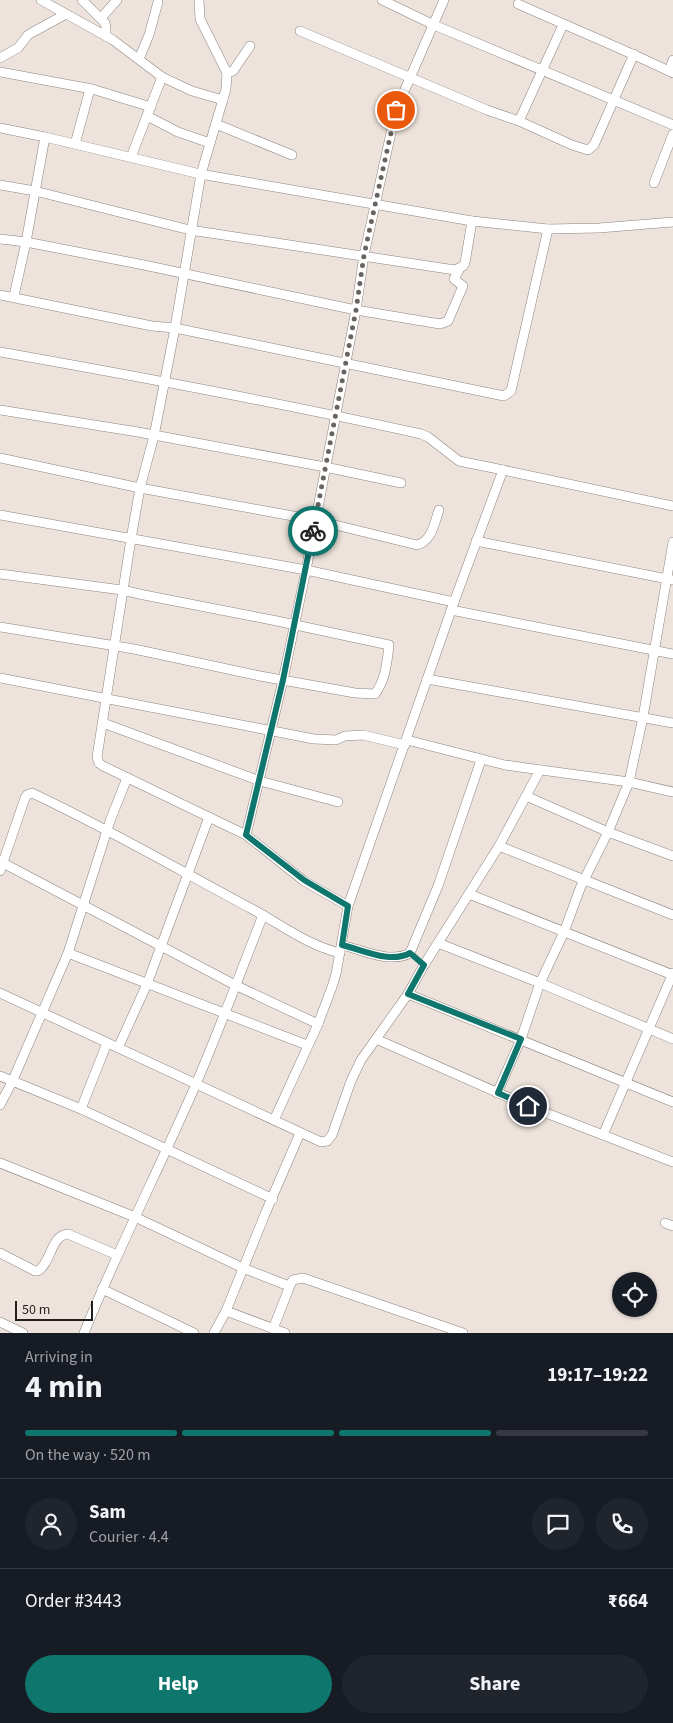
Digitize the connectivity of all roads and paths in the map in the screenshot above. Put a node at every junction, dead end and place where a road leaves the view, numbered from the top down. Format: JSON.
{"nodes":[{"id":1,"x":41,"y":0,"type":"edge"},
{"id":2,"x":82,"y":0,"type":"edge"},
{"id":3,"x":117,"y":0,"type":"edge"},
{"id":4,"x":199,"y":0,"type":"edge"},
{"id":5,"x":382,"y":0,"type":"edge"},
{"id":6,"x":444,"y":0,"type":"edge"},
{"id":7,"x":508,"y":0,"type":"edge"},
{"id":8,"x":158,"y":2,"type":"dead end"},
{"id":9,"x":519,"y":2,"type":"edge"},
{"id":10,"x":66,"y":14,"type":"junction"},
{"id":11,"x":101,"y":18,"type":"junction"},
{"id":12,"x":434,"y":25,"type":"junction"},
{"id":13,"x":563,"y":25,"type":"junction"},
{"id":14,"x":300,"y":30,"type":"dead end"},
{"id":15,"x":106,"y":36,"type":"junction"},
{"id":16,"x":250,"y":46,"type":"dead end"},
{"id":17,"x":634,"y":54,"type":"junction"},
{"id":18,"x":0,"y":58,"type":"edge"},
{"id":19,"x":139,"y":59,"type":"junction"},
{"id":20,"x":673,"y":60,"type":"edge"},
{"id":21,"x":543,"y":71,"type":"junction"},
{"id":22,"x":0,"y":72,"type":"edge"},
{"id":23,"x":671,"y":72,"type":"edge"},
{"id":24,"x":227,"y":74,"type":"junction"},
{"id":25,"x":162,"y":77,"type":"junction"},
{"id":26,"x":410,"y":77,"type":"junction"},
{"id":27,"x":90,"y":89,"type":"junction"},
{"id":28,"x":613,"y":99,"type":"junction"},
{"id":29,"x":223,"y":100,"type":"junction"},
{"id":30,"x":151,"y":107,"type":"junction"},
{"id":31,"x":147,"y":116,"type":"junction"},
{"id":32,"x":518,"y":120,"type":"junction"},
{"id":33,"x":216,"y":124,"type":"junction"},
{"id":34,"x":673,"y":125,"type":"edge"},
{"id":35,"x":0,"y":128,"type":"edge"},
{"id":36,"x":673,"y":134,"type":"edge"},
{"id":37,"x":45,"y":137,"type":"junction"},
{"id":38,"x":210,"y":143,"type":"junction"},
{"id":39,"x":75,"y":144,"type":"junction"},
{"id":40,"x":591,"y":148,"type":"junction"},
{"id":41,"x":292,"y":155,"type":"dead end"},
{"id":42,"x":582,"y":157,"type":"dead end"},
{"id":43,"x":131,"y":158,"type":"junction"},
{"id":44,"x":201,"y":174,"type":"junction"},
{"id":45,"x":654,"y":182,"type":"dead end"},
{"id":46,"x":0,"y":185,"type":"edge"},
{"id":47,"x":35,"y":191,"type":"junction"},
{"id":48,"x":375,"y":204,"type":"junction"},
{"id":49,"x":472,"y":221,"type":"junction"},
{"id":50,"x":673,"y":222,"type":"edge"},
{"id":51,"x":548,"y":229,"type":"junction"},
{"id":52,"x":192,"y":230,"type":"junction"},
{"id":53,"x":0,"y":239,"type":"edge"},
{"id":54,"x":26,"y":242,"type":"junction"},
{"id":55,"x":364,"y":255,"type":"junction"},
{"id":56,"x":460,"y":268,"type":"junction"},
{"id":57,"x":185,"y":274,"type":"junction"},
{"id":58,"x":0,"y":295,"type":"edge"},
{"id":59,"x":14,"y":296,"type":"junction"},
{"id":60,"x":356,"y":310,"type":"junction"},
{"id":61,"x":175,"y":328,"type":"junction"},
{"id":62,"x":0,"y":352,"type":"edge"},
{"id":63,"x":345,"y":362,"type":"junction"},
{"id":64,"x":164,"y":382,"type":"junction"},
{"id":65,"x":0,"y":410,"type":"edge"},
{"id":66,"x":335,"y":415,"type":"junction"},
{"id":67,"x":154,"y":436,"type":"junction"},
{"id":68,"x":0,"y":458,"type":"edge"},
{"id":69,"x":325,"y":466,"type":"junction"},
{"id":70,"x":503,"y":470,"type":"junction"},
{"id":71,"x":401,"y":483,"type":"dead end"},
{"id":72,"x":140,"y":488,"type":"junction"},
{"id":73,"x":673,"y":506,"type":"edge"},
{"id":74,"x":439,"y":510,"type":"dead end"},
{"id":75,"x":0,"y":515,"type":"edge"},
{"id":76,"x":315,"y":520,"type":"junction"},
{"id":77,"x":131,"y":539,"type":"junction"},
{"id":78,"x":476,"y":541,"type":"junction"},
{"id":79,"x":673,"y":542,"type":"edge"},
{"id":80,"x":306,"y":570,"type":"junction"},
{"id":81,"x":0,"y":574,"type":"edge"},
{"id":82,"x":670,"y":579,"type":"edge"},
{"id":83,"x":122,"y":590,"type":"junction"},
{"id":84,"x":452,"y":606,"type":"junction"},
{"id":85,"x":295,"y":626,"type":"junction"},
{"id":86,"x":0,"y":627,"type":"edge"},
{"id":87,"x":114,"y":645,"type":"junction"},
{"id":88,"x":653,"y":650,"type":"junction"},
{"id":89,"x":673,"y":654,"type":"edge"},
{"id":90,"x":0,"y":678,"type":"edge"},
{"id":91,"x":427,"y":679,"type":"junction"},
{"id":92,"x":283,"y":680,"type":"junction"},
{"id":93,"x":106,"y":699,"type":"junction"},
{"id":94,"x":643,"y":717,"type":"junction"},
{"id":95,"x":102,"y":723,"type":"junction"},
{"id":96,"x":673,"y":723,"type":"edge"},
{"id":97,"x":270,"y":730,"type":"junction"},
{"id":98,"x":406,"y":742,"type":"junction"},
{"id":99,"x":481,"y":760,"type":"junction"},
{"id":100,"x":540,"y":770,"type":"junction"},
{"id":101,"x":127,"y":778,"type":"junction"},
{"id":102,"x":260,"y":780,"type":"junction"},
{"id":103,"x":629,"y":782,"type":"junction"},
{"id":104,"x":673,"y":792,"type":"edge"},
{"id":105,"x":526,"y":796,"type":"junction"},
{"id":106,"x":338,"y":802,"type":"dead end"},
{"id":107,"x":209,"y":817,"type":"junction"},
{"id":108,"x":108,"y":830,"type":"junction"},
{"id":109,"x":608,"y":832,"type":"junction"},
{"id":110,"x":246,"y":835,"type":"junction"},
{"id":111,"x":499,"y":846,"type":"junction"},
{"id":112,"x":673,"y":856,"type":"edge"},
{"id":113,"x":1,"y":867,"type":"edge"},
{"id":114,"x":188,"y":874,"type":"junction"},
{"id":115,"x":584,"y":880,"type":"junction"},
{"id":116,"x":469,"y":894,"type":"junction"},
{"id":117,"x":84,"y":904,"type":"junction"},
{"id":118,"x":348,"y":906,"type":"junction"},
{"id":119,"x":263,"y":914,"type":"junction"},
{"id":120,"x":673,"y":915,"type":"edge"},
{"id":121,"x":564,"y":932,"type":"junction"},
{"id":122,"x":438,"y":943,"type":"junction"},
{"id":123,"x":161,"y":946,"type":"junction"},
{"id":124,"x":341,"y":949,"type":"junction"},
{"id":125,"x":410,"y":953,"type":"junction"},
{"id":126,"x":68,"y":954,"type":"junction"},
{"id":127,"x":424,"y":965,"type":"junction"},
{"id":128,"x":673,"y":974,"type":"edge"},
{"id":129,"x":540,"y":983,"type":"junction"},
{"id":130,"x":147,"y":984,"type":"junction"},
{"id":131,"x":235,"y":985,"type":"junction"},
{"id":132,"x":0,"y":993,"type":"edge"},
{"id":133,"x":408,"y":994,"type":"junction"},
{"id":134,"x":42,"y":1013,"type":"junction"},
{"id":135,"x":226,"y":1013,"type":"junction"},
{"id":136,"x":318,"y":1024,"type":"junction"},
{"id":137,"x":648,"y":1028,"type":"junction"},
{"id":138,"x":376,"y":1039,"type":"junction"},
{"id":139,"x":521,"y":1039,"type":"junction"},
{"id":140,"x":673,"y":1039,"type":"edge"},
{"id":141,"x":107,"y":1044,"type":"junction"},
{"id":142,"x":307,"y":1045,"type":"junction"},
{"id":143,"x":118,"y":1048,"type":"junction"},
{"id":144,"x":0,"y":1076,"type":"edge"},
{"id":145,"x":12,"y":1082,"type":"junction"},
{"id":146,"x":625,"y":1083,"type":"junction"},
{"id":147,"x":196,"y":1084,"type":"junction"},
{"id":148,"x":498,"y":1093,"type":"junction"},
{"id":149,"x":673,"y":1102,"type":"edge"},
{"id":150,"x":0,"y":1105,"type":"edge"},
{"id":151,"x":81,"y":1109,"type":"junction"},
{"id":152,"x":274,"y":1120,"type":"junction"},
{"id":153,"x":300,"y":1133,"type":"junction"},
{"id":154,"x":603,"y":1135,"type":"junction"},
{"id":155,"x":167,"y":1149,"type":"junction"},
{"id":156,"x":673,"y":1162,"type":"edge"},
{"id":157,"x":0,"y":1163,"type":"edge"},
{"id":158,"x":273,"y":1199,"type":"junction"},
{"id":159,"x":135,"y":1218,"type":"junction"},
{"id":160,"x":0,"y":1253,"type":"edge"},
{"id":161,"x":117,"y":1256,"type":"junction"},
{"id":162,"x":243,"y":1268,"type":"junction"},
{"id":163,"x":289,"y":1286,"type":"junction"},
{"id":164,"x":102,"y":1289,"type":"junction"},
{"id":165,"x":226,"y":1311,"type":"junction"},
{"id":166,"x":0,"y":1322,"type":"edge"},
{"id":167,"x":273,"y":1329,"type":"junction"},
{"id":168,"x":23,"y":1333,"type":"edge"},
{"id":169,"x":84,"y":1333,"type":"edge"},
{"id":170,"x":194,"y":1333,"type":"edge"},
{"id":171,"x":214,"y":1333,"type":"edge"},
{"id":172,"x":285,"y":1333,"type":"edge"},
{"id":173,"x":464,"y":1333,"type":"edge"}],
"edges":[{"from":1,"to":10,"type":"street"},
{"from":2,"to":11,"type":"street"},
{"from":3,"to":11,"type":"street"},
{"from":4,"to":24,"type":"street"},
{"from":5,"to":12,"type":"street"},
{"from":6,"to":12,"type":"street"},
{"from":7,"to":9,"type":"street"},
{"from":8,"to":19,"type":"street"},
{"from":9,"to":13,"type":"street"},
{"from":10,"to":15,"type":"street"},
{"from":10,"to":18,"type":"street"},
{"from":11,"to":15,"type":"street"},
{"from":12,"to":21,"type":"street"},
{"from":12,"to":26,"type":"street"},
{"from":13,"to":17,"type":"street"},
{"from":13,"to":21,"type":"street"},
{"from":14,"to":26,"type":"street"},
{"from":15,"to":19,"type":"street"},
{"from":16,"to":24,"type":"street"},
{"from":17,"to":23,"type":"street"},
{"from":17,"to":28,"type":"street"},
{"from":19,"to":25,"type":"street"},
{"from":20,"to":23,"type":"street"},
{"from":21,"to":28,"type":"street"},
{"from":21,"to":32,"type":"street"},
{"from":22,"to":27,"type":"street"},
{"from":24,"to":29,"type":"street"},
{"from":25,"to":29,"type":"street"},
{"from":25,"to":30,"type":"street"},
{"from":26,"to":32,"type":"street"},
{"from":26,"to":48,"type":"street"},
{"from":27,"to":30,"type":"street"},
{"from":27,"to":39,"type":"street"},
{"from":28,"to":34,"type":"street"},
{"from":28,"to":40,"type":"street"},
{"from":29,"to":33,"type":"street"},
{"from":30,"to":31,"type":"street"},
{"from":31,"to":38,"type":"street"},
{"from":31,"to":43,"type":"street"},
{"from":32,"to":40,"type":"street"},
{"from":33,"to":38,"type":"street"},
{"from":33,"to":41,"type":"street"},
{"from":35,"to":37,"type":"street"},
{"from":36,"to":45,"type":"street"},
{"from":37,"to":39,"type":"street"},
{"from":37,"to":47,"type":"street"},
{"from":38,"to":44,"type":"street"},
{"from":39,"to":43,"type":"street"},
{"from":40,"to":42,"type":"street"},
{"from":43,"to":44,"type":"street"},
{"from":44,"to":48,"type":"street"},
{"from":44,"to":52,"type":"street"},
{"from":46,"to":47,"type":"street"},
{"from":47,"to":52,"type":"street"},
{"from":47,"to":54,"type":"street"},
{"from":48,"to":49,"type":"street"},
{"from":48,"to":55,"type":"street"},
{"from":49,"to":51,"type":"street"},
{"from":49,"to":56,"type":"street"},
{"from":50,"to":51,"type":"street"},
{"from":51,"to":63,"type":"street"},
{"from":52,"to":55,"type":"street"},
{"from":52,"to":57,"type":"street"},
{"from":53,"to":54,"type":"street"},
{"from":54,"to":57,"type":"street"},
{"from":54,"to":59,"type":"street"},
{"from":55,"to":56,"type":"street"},
{"from":55,"to":60,"type":"street"},
{"from":56,"to":60,"type":"street"},
{"from":57,"to":60,"type":"street"},
{"from":57,"to":61,"type":"street"},
{"from":58,"to":59,"type":"street"},
{"from":59,"to":61,"type":"street"},
{"from":60,"to":63,"type":"street"},
{"from":61,"to":63,"type":"street"},
{"from":61,"to":64,"type":"street"},
{"from":62,"to":64,"type":"street"},
{"from":63,"to":66,"type":"street"},
{"from":64,"to":66,"type":"street"},
{"from":64,"to":67,"type":"street"},
{"from":65,"to":67,"type":"street"},
{"from":66,"to":69,"type":"street"},
{"from":66,"to":70,"type":"street"},
{"from":67,"to":69,"type":"street"},
{"from":67,"to":72,"type":"street"},
{"from":68,"to":72,"type":"street"},
{"from":69,"to":71,"type":"street"},
{"from":69,"to":76,"type":"street"},
{"from":70,"to":73,"type":"street"},
{"from":70,"to":78,"type":"street"},
{"from":72,"to":76,"type":"street"},
{"from":72,"to":77,"type":"street"},
{"from":74,"to":76,"type":"street"},
{"from":75,"to":77,"type":"street"},
{"from":76,"to":80,"type":"street"},
{"from":77,"to":80,"type":"street"},
{"from":77,"to":83,"type":"street"},
{"from":78,"to":82,"type":"street"},
{"from":78,"to":84,"type":"street"},
{"from":79,"to":82,"type":"street"},
{"from":80,"to":84,"type":"street"},
{"from":80,"to":85,"type":"street"},
{"from":81,"to":83,"type":"street"},
{"from":82,"to":88,"type":"street"},
{"from":83,"to":85,"type":"street"},
{"from":83,"to":87,"type":"street"},
{"from":84,"to":88,"type":"street"},
{"from":84,"to":91,"type":"street"},
{"from":85,"to":92,"type":"street"},
{"from":85,"to":92,"type":"street"},
{"from":86,"to":87,"type":"street"},
{"from":87,"to":92,"type":"street"},
{"from":87,"to":93,"type":"street"},
{"from":88,"to":89,"type":"street"},
{"from":88,"to":94,"type":"street"},
{"from":90,"to":93,"type":"street"},
{"from":91,"to":94,"type":"street"},
{"from":91,"to":98,"type":"street"},
{"from":92,"to":97,"type":"street"},
{"from":93,"to":95,"type":"street"},
{"from":93,"to":97,"type":"street"},
{"from":94,"to":96,"type":"street"},
{"from":94,"to":103,"type":"street"},
{"from":95,"to":101,"type":"street"},
{"from":95,"to":102,"type":"street"},
{"from":97,"to":98,"type":"street"},
{"from":97,"to":102,"type":"street"},
{"from":98,"to":99,"type":"street"},
{"from":98,"to":118,"type":"street"},
{"from":99,"to":100,"type":"street"},
{"from":99,"to":125,"type":"street"},
{"from":100,"to":103,"type":"street"},
{"from":100,"to":105,"type":"street"},
{"from":101,"to":107,"type":"street"},
{"from":101,"to":108,"type":"street"},
{"from":102,"to":106,"type":"street"},
{"from":102,"to":110,"type":"street"},
{"from":103,"to":104,"type":"street"},
{"from":103,"to":109,"type":"street"},
{"from":105,"to":109,"type":"street"},
{"from":105,"to":111,"type":"street"},
{"from":107,"to":110,"type":"street"},
{"from":107,"to":114,"type":"street"},
{"from":108,"to":113,"type":"street"},
{"from":108,"to":114,"type":"street"},
{"from":108,"to":117,"type":"street"},
{"from":109,"to":112,"type":"street"},
{"from":109,"to":115,"type":"street"},
{"from":110,"to":118,"type":"street"},
{"from":111,"to":115,"type":"street"},
{"from":111,"to":116,"type":"street"},
{"from":113,"to":117,"type":"street"},
{"from":114,"to":119,"type":"street"},
{"from":114,"to":123,"type":"street"},
{"from":115,"to":120,"type":"street"},
{"from":115,"to":121,"type":"street"},
{"from":116,"to":121,"type":"street"},
{"from":116,"to":122,"type":"street"},
{"from":117,"to":123,"type":"street"},
{"from":117,"to":126,"type":"street"},
{"from":118,"to":124,"type":"street"},
{"from":119,"to":124,"type":"street"},
{"from":119,"to":131,"type":"street"},
{"from":121,"to":128,"type":"street"},
{"from":121,"to":129,"type":"street"},
{"from":122,"to":127,"type":"street"},
{"from":122,"to":129,"type":"street"},
{"from":123,"to":130,"type":"street"},
{"from":123,"to":131,"type":"street"},
{"from":124,"to":125,"type":"street"},
{"from":124,"to":136,"type":"street"},
{"from":125,"to":127,"type":"street"},
{"from":126,"to":130,"type":"street"},
{"from":126,"to":134,"type":"street"},
{"from":127,"to":133,"type":"street"},
{"from":128,"to":137,"type":"street"},
{"from":129,"to":137,"type":"street"},
{"from":129,"to":139,"type":"street"},
{"from":130,"to":135,"type":"street"},
{"from":130,"to":143,"type":"street"},
{"from":131,"to":135,"type":"street"},
{"from":131,"to":136,"type":"street"},
{"from":132,"to":134,"type":"street"},
{"from":133,"to":138,"type":"street"},
{"from":133,"to":139,"type":"street"},
{"from":134,"to":141,"type":"street"},
{"from":134,"to":145,"type":"street"},
{"from":135,"to":142,"type":"street"},
{"from":135,"to":147,"type":"street"},
{"from":136,"to":142,"type":"street"},
{"from":137,"to":140,"type":"street"},
{"from":137,"to":146,"type":"street"},
{"from":138,"to":148,"type":"street"},
{"from":138,"to":153,"type":"street"},
{"from":139,"to":146,"type":"street"},
{"from":139,"to":148,"type":"street"},
{"from":141,"to":143,"type":"street"},
{"from":141,"to":151,"type":"street"},
{"from":142,"to":152,"type":"street"},
{"from":143,"to":147,"type":"street"},
{"from":144,"to":145,"type":"street"},
{"from":145,"to":150,"type":"street"},
{"from":145,"to":151,"type":"street"},
{"from":146,"to":149,"type":"street"},
{"from":146,"to":154,"type":"street"},
{"from":147,"to":152,"type":"street"},
{"from":147,"to":155,"type":"street"},
{"from":148,"to":154,"type":"street"},
{"from":151,"to":155,"type":"street"},
{"from":152,"to":153,"type":"street"},
{"from":153,"to":158,"type":"street"},
{"from":154,"to":156,"type":"street"},
{"from":155,"to":158,"type":"street"},
{"from":155,"to":159,"type":"street"},
{"from":157,"to":159,"type":"street"},
{"from":158,"to":162,"type":"street"},
{"from":159,"to":161,"type":"street"},
{"from":159,"to":162,"type":"street"},
{"from":160,"to":161,"type":"street"},
{"from":161,"to":164,"type":"street"},
{"from":162,"to":163,"type":"street"},
{"from":162,"to":165,"type":"street"},
{"from":163,"to":167,"type":"street"},
{"from":163,"to":173,"type":"street"},
{"from":164,"to":169,"type":"street"},
{"from":164,"to":170,"type":"street"},
{"from":165,"to":167,"type":"street"},
{"from":165,"to":171,"type":"street"},
{"from":166,"to":168,"type":"street"},
{"from":167,"to":172,"type":"street"}]}
